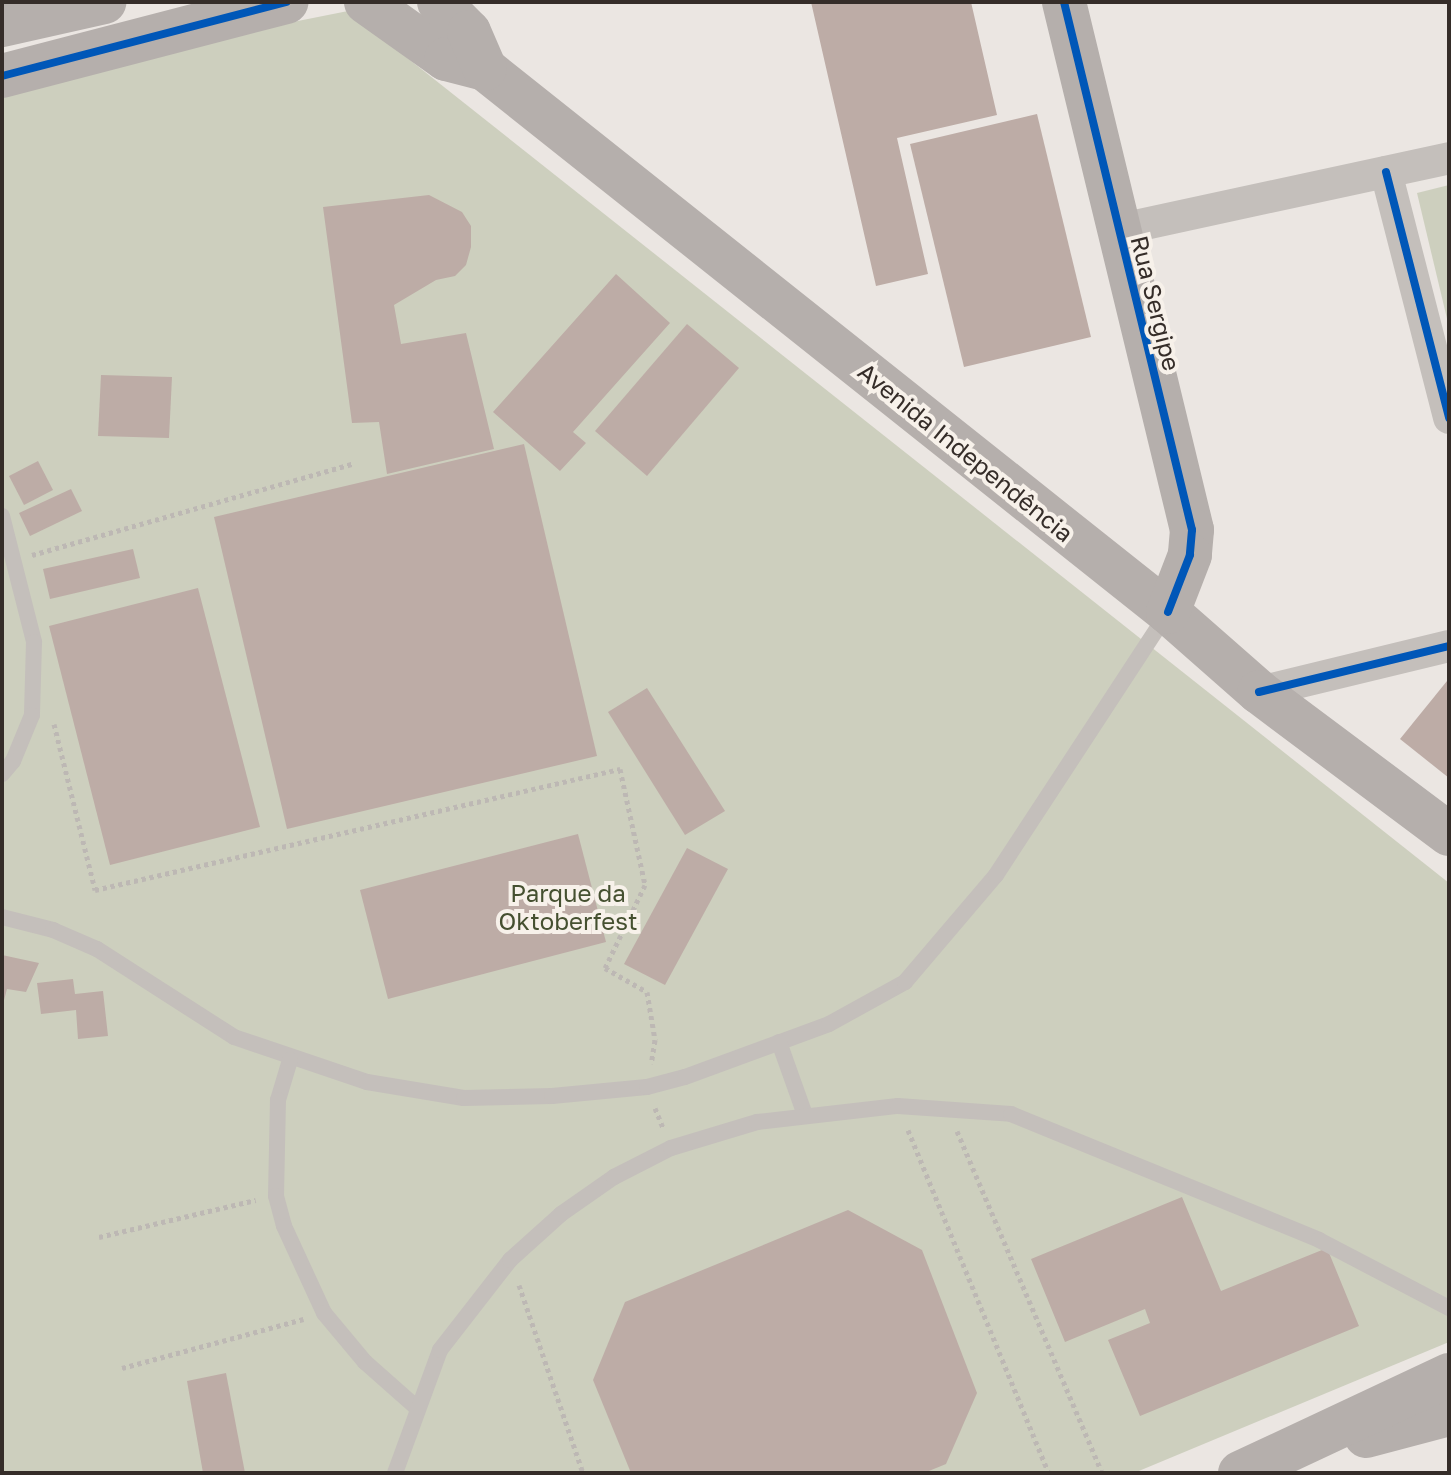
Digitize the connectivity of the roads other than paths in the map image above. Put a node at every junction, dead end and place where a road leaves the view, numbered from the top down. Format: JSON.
{"nodes":[{"id":1,"x":104,"y":2,"type":"edge"},
{"id":2,"x":287,"y":2,"type":"edge"},
{"id":3,"x":366,"y":2,"type":"edge"},
{"id":4,"x":439,"y":2,"type":"edge"},
{"id":5,"x":1064,"y":2,"type":"edge"},
{"id":6,"x":2,"y":25,"type":"edge"},
{"id":7,"x":485,"y":69,"type":"junction"},
{"id":8,"x":2,"y":76,"type":"edge"},
{"id":9,"x":1449,"y":158,"type":"edge"},
{"id":10,"x":1386,"y":172,"type":"junction"},
{"id":11,"x":1117,"y":230,"type":"junction"},
{"id":12,"x":1449,"y":418,"type":"edge"},
{"id":13,"x":2,"y":516,"type":"edge"},
{"id":14,"x":1168,"y":612,"type":"junction"},
{"id":15,"x":1449,"y":646,"type":"edge"},
{"id":16,"x":1259,"y":692,"type":"junction"},
{"id":17,"x":2,"y":774,"type":"edge"},
{"id":18,"x":1449,"y":834,"type":"edge"},
{"id":19,"x":2,"y":917,"type":"edge"},
{"id":20,"x":779,"y":1042,"type":"junction"},
{"id":21,"x":290,"y":1060,"type":"junction"},
{"id":22,"x":805,"y":1115,"type":"junction"},
{"id":23,"x":1449,"y":1308,"type":"edge"},
{"id":24,"x":1449,"y":1375,"type":"edge"},
{"id":25,"x":417,"y":1408,"type":"junction"},
{"id":26,"x":1449,"y":1414,"type":"edge"},
{"id":27,"x":1247,"y":1470,"type":"edge"},
{"id":28,"x":395,"y":1473,"type":"edge"}],
"edges":[{"from":1,"to":6,"type":"main road"},
{"from":2,"to":8,"type":"main road"},
{"from":3,"to":7,"type":"main road","name":"Avenida Independência"},
{"from":4,"to":7,"type":"main road","name":"Avenida Independência"},
{"from":5,"to":11,"type":"main road","name":"Rua Sergipe"},
{"from":7,"to":14,"type":"main road","name":"Avenida Independência"},
{"from":9,"to":10,"type":"street"},
{"from":10,"to":11,"type":"street"},
{"from":10,"to":12,"type":"street"},
{"from":11,"to":14,"type":"main road","name":"Rua Sergipe"},
{"from":13,"to":17,"type":"lane"},
{"from":14,"to":16,"type":"main road","name":"Avenida Independência"},
{"from":14,"to":20,"type":"lane"},
{"from":15,"to":16,"type":"street"},
{"from":16,"to":18,"type":"main road","name":"Avenida Independência"},
{"from":19,"to":21,"type":"lane"},
{"from":20,"to":21,"type":"lane"},
{"from":20,"to":22,"type":"lane"},
{"from":21,"to":25,"type":"lane"},
{"from":22,"to":23,"type":"lane"},
{"from":22,"to":25,"type":"lane"},
{"from":24,"to":27,"type":"main road"},
{"from":25,"to":28,"type":"lane"},
{"from":26,"to":27,"type":"main road"}]}
